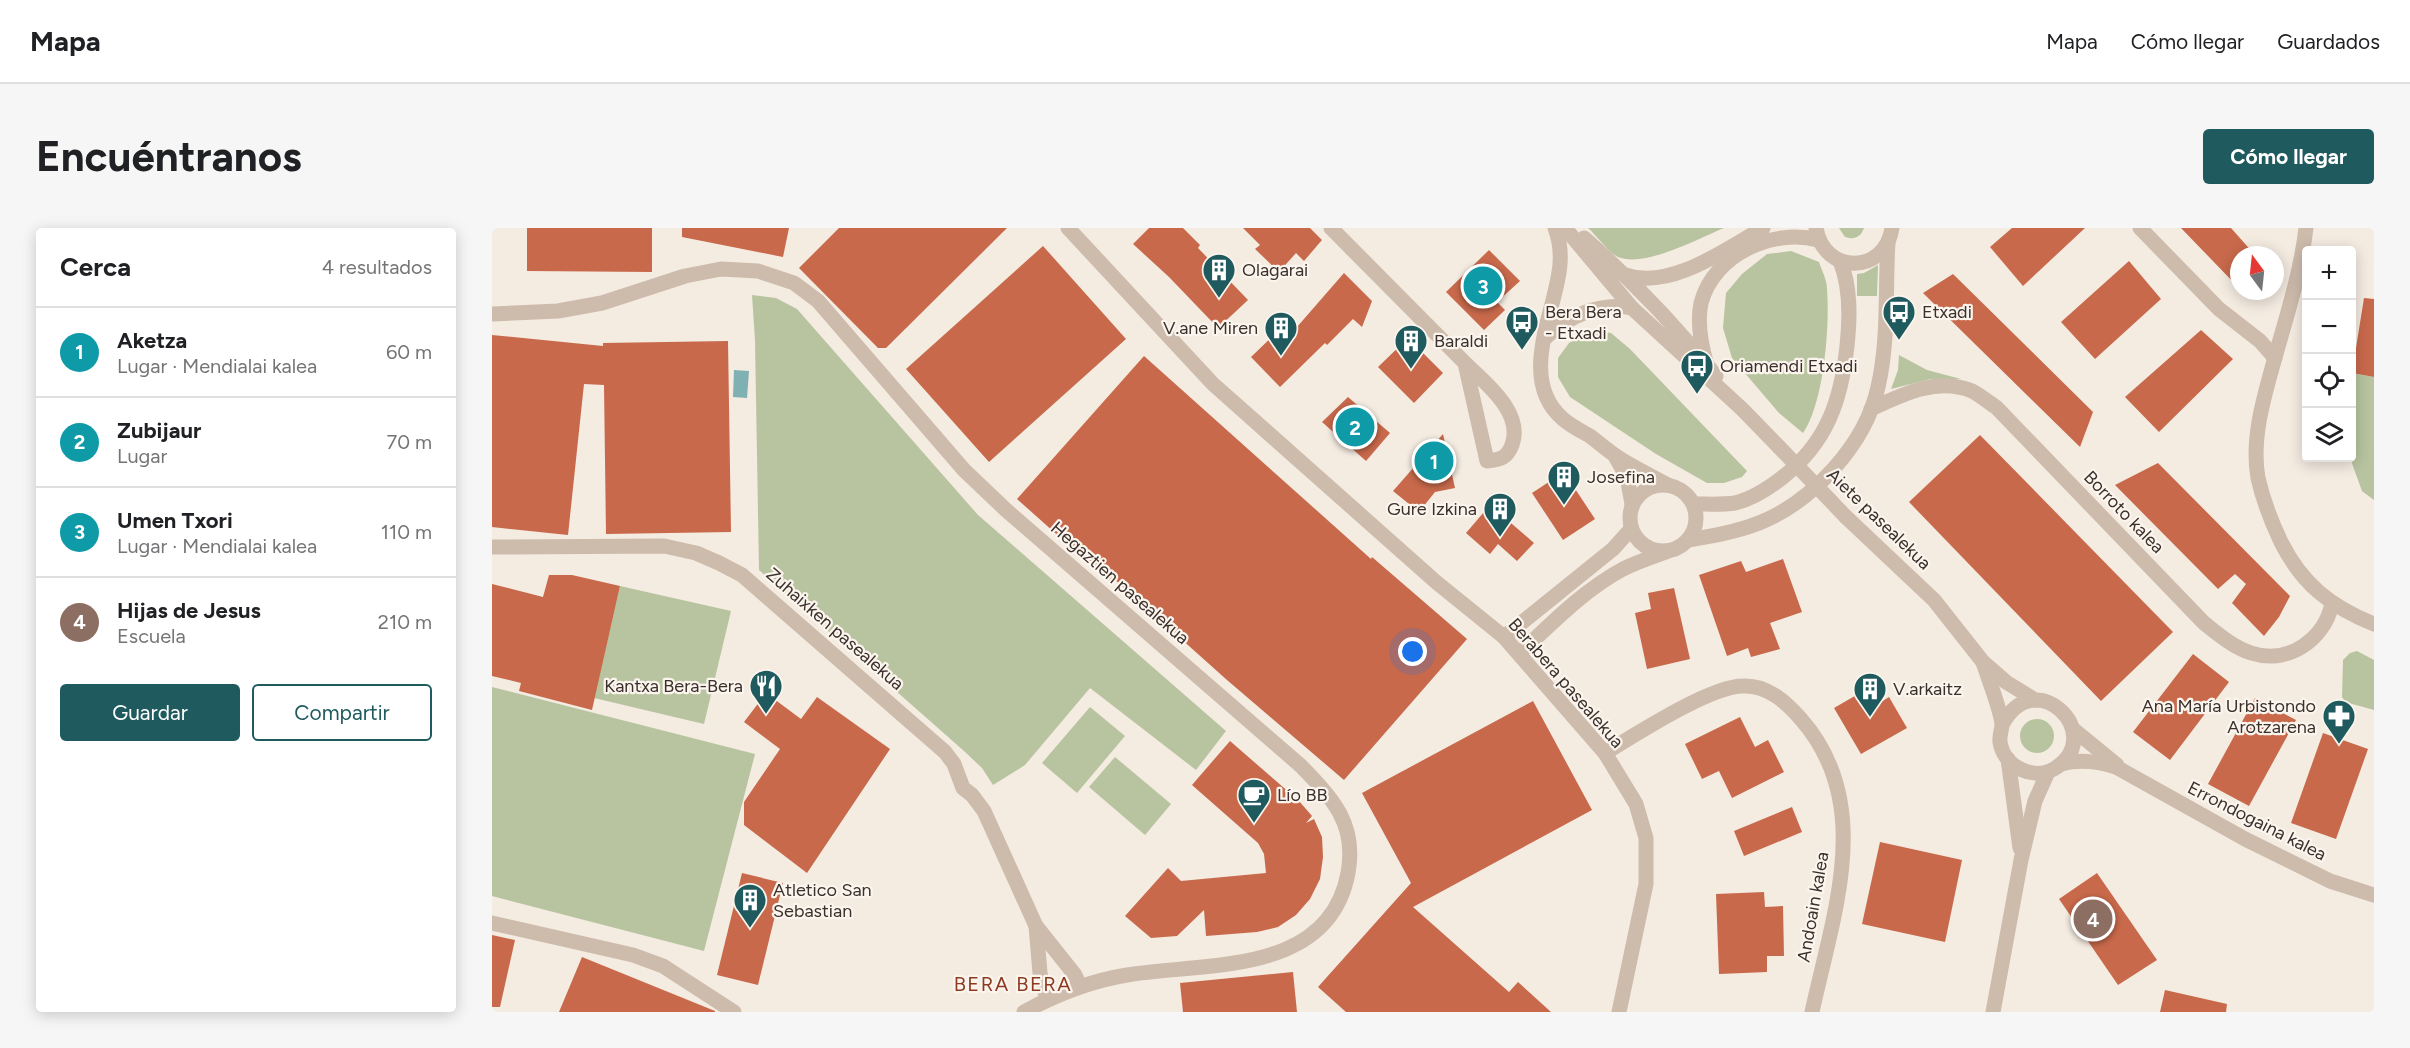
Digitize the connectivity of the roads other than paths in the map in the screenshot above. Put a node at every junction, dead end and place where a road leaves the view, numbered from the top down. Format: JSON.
{"nodes":[{"id":1,"x":1068,"y":228,"type":"edge"},
{"id":2,"x":1331,"y":228,"type":"edge"},
{"id":3,"x":1555,"y":228,"type":"edge"},
{"id":4,"x":1566,"y":228,"type":"edge"},
{"id":5,"x":1573,"y":228,"type":"edge"},
{"id":6,"x":1763,"y":228,"type":"edge"},
{"id":7,"x":2140,"y":228,"type":"edge"},
{"id":8,"x":2306,"y":228,"type":"edge"},
{"id":9,"x":1817,"y":234,"type":"edge"},
{"id":10,"x":1890,"y":235,"type":"edge"},
{"id":11,"x":1840,"y":261,"type":"junction"},
{"id":12,"x":1626,"y":275,"type":"junction"},
{"id":13,"x":1632,"y":308,"type":"junction"},
{"id":14,"x":492,"y":314,"type":"edge"},
{"id":15,"x":1542,"y":341,"type":"junction"},
{"id":16,"x":2275,"y":358,"type":"junction"},
{"id":17,"x":1465,"y":363,"type":"junction"},
{"id":18,"x":1707,"y":365,"type":"junction"},
{"id":19,"x":1742,"y":409,"type":"junction"},
{"id":20,"x":1871,"y":409,"type":"junction"},
{"id":21,"x":1615,"y":456,"type":"junction"},
{"id":22,"x":1668,"y":485,"type":"junction"},
{"id":23,"x":1632,"y":504,"type":"junction"},
{"id":24,"x":1694,"y":504,"type":"junction"},
{"id":25,"x":1631,"y":529,"type":"junction"},
{"id":26,"x":1688,"y":540,"type":"junction"},
{"id":27,"x":492,"y":547,"type":"edge"},
{"id":28,"x":1667,"y":552,"type":"junction"},
{"id":29,"x":2332,"y":604,"type":"junction"},
{"id":30,"x":2374,"y":624,"type":"edge"},
{"id":31,"x":1504,"y":637,"type":"junction"},
{"id":32,"x":1520,"y":653,"type":"junction"},
{"id":33,"x":1983,"y":662,"type":"junction"},
{"id":34,"x":2035,"y":700,"type":"junction"},
{"id":35,"x":2002,"y":724,"type":"junction"},
{"id":36,"x":2073,"y":729,"type":"junction"},
{"id":37,"x":1605,"y":753,"type":"junction"},
{"id":38,"x":2008,"y":759,"type":"junction"},
{"id":39,"x":2054,"y":768,"type":"junction"},
{"id":40,"x":2126,"y":772,"type":"junction"},
{"id":41,"x":2021,"y":860,"type":"junction"},
{"id":42,"x":2374,"y":895,"type":"edge"},
{"id":43,"x":492,"y":923,"type":"edge"},
{"id":44,"x":1036,"y":926,"type":"junction"},
{"id":45,"x":1080,"y":986,"type":"junction"},
{"id":46,"x":1047,"y":999,"type":"junction"},
{"id":47,"x":734,"y":1012,"type":"edge"},
{"id":48,"x":1024,"y":1012,"type":"edge"},
{"id":49,"x":1619,"y":1012,"type":"edge"},
{"id":50,"x":1812,"y":1012,"type":"edge"},
{"id":51,"x":1993,"y":1012,"type":"edge"}],
"edges":[{"from":1,"to":31,"type":"street","name":"Berabera pasealekua"},
{"from":2,"to":17,"type":"street"},
{"from":3,"to":15,"type":"street"},
{"from":4,"to":13,"type":"street","name":"Aiete pasealekua"},
{"from":5,"to":12,"type":"street","name":"Aiete pasealekua"},
{"from":6,"to":12,"type":"street"},
{"from":7,"to":16,"type":"street"},
{"from":8,"to":16,"type":"street"},
{"from":9,"to":11,"type":"street"},
{"from":9,"to":18,"type":"street"},
{"from":10,"to":11,"type":"street"},
{"from":10,"to":20,"type":"street"},
{"from":11,"to":24,"type":"street"},
{"from":12,"to":18,"type":"street","name":"Aiete pasealekua"},
{"from":13,"to":15,"type":"street"},
{"from":13,"to":19,"type":"street","name":"Aiete pasealekua"},
{"from":14,"to":45,"type":"street","name":"Hegaztien pasealekua"},
{"from":15,"to":21,"type":"street"},
{"from":16,"to":29,"type":"street"},
{"from":17,"to":17,"type":"street"},
{"from":18,"to":19,"type":"street","name":"Aiete pasealekua"},
{"from":19,"to":33,"type":"street","name":"Aiete pasealekua","bridge":true},
{"from":20,"to":26,"type":"street"},
{"from":20,"to":29,"type":"street","name":"Borroto kalea"},
{"from":21,"to":22,"type":"street"},
{"from":21,"to":23,"type":"street"},
{"from":22,"to":23,"type":"street"},
{"from":22,"to":24,"type":"street"},
{"from":23,"to":25,"type":"street"},
{"from":24,"to":26,"type":"street"},
{"from":25,"to":28,"type":"street"},
{"from":25,"to":31,"type":"street"},
{"from":26,"to":28,"type":"street"},
{"from":27,"to":44,"type":"street","name":"Zuhaixken pasealekua"},
{"from":28,"to":32,"type":"street"},
{"from":29,"to":30,"type":"street"},
{"from":31,"to":32,"type":"street","name":"Berabera pasealekua"},
{"from":32,"to":37,"type":"street","name":"Berabera pasealekua"},
{"from":33,"to":34,"type":"street","name":"Aiete pasealekua"},
{"from":33,"to":35,"type":"street","name":"Aiete pasealekua"},
{"from":34,"to":35,"type":"street"},
{"from":34,"to":36,"type":"street"},
{"from":35,"to":38,"type":"street"},
{"from":36,"to":39,"type":"street"},
{"from":36,"to":40,"type":"street","name":"Errondogaina kalea"},
{"from":37,"to":49,"type":"street","name":"Berabera pasealekua"},
{"from":37,"to":50,"type":"street","name":"Andoain kalea"},
{"from":38,"to":39,"type":"street"},
{"from":38,"to":41,"type":"street"},
{"from":39,"to":40,"type":"street","name":"Errondogaina kalea"},
{"from":39,"to":41,"type":"street"},
{"from":40,"to":42,"type":"street","name":"Errondogaina kalea"},
{"from":41,"to":51,"type":"street"},
{"from":43,"to":47,"type":"street"},
{"from":44,"to":45,"type":"street","name":"Zuhaixken pasealekua"},
{"from":44,"to":46,"type":"street","name":"Zuhaixken pasealekua"},
{"from":45,"to":46,"type":"street","name":"Hegaztien pasealekua"},
{"from":46,"to":48,"type":"street","name":"Hegaztien pasealekua"}]}
